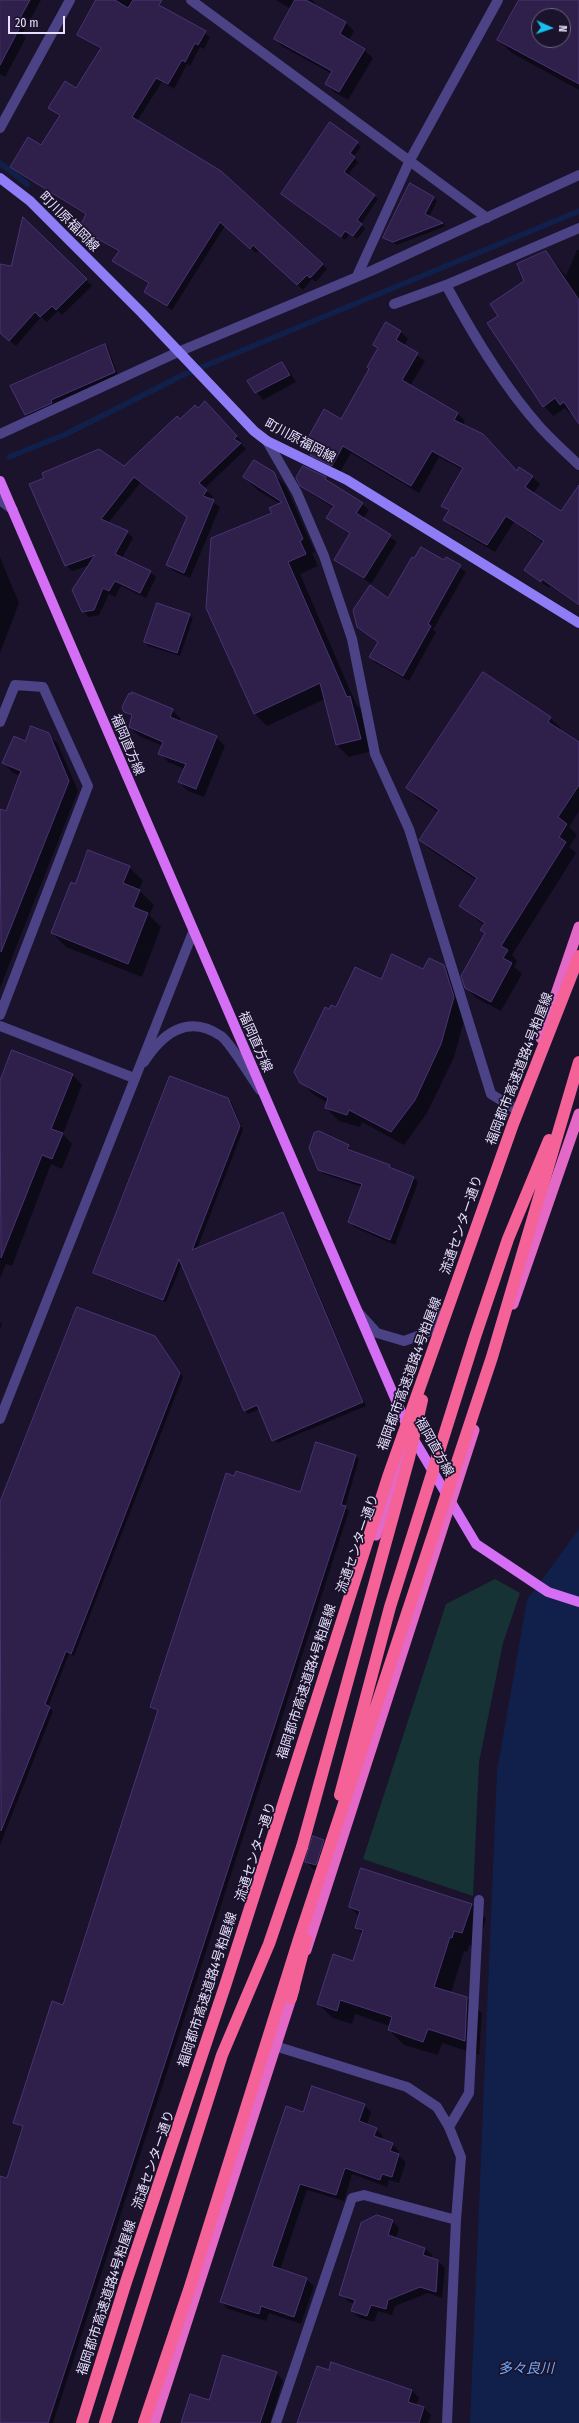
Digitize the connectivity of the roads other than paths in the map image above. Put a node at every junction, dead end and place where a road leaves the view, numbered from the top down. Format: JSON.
{"nodes":[{"id":1,"x":70,"y":0,"type":"edge"},
{"id":2,"x":190,"y":0,"type":"edge"},
{"id":3,"x":498,"y":0,"type":"edge"},
{"id":4,"x":0,"y":128,"type":"edge"},
{"id":5,"x":410,"y":160,"type":"junction"},
{"id":6,"x":579,"y":175,"type":"edge"},
{"id":7,"x":0,"y":178,"type":"edge"},
{"id":8,"x":487,"y":218,"type":"junction"},
{"id":9,"x":579,"y":228,"type":"edge"},
{"id":10,"x":357,"y":276,"type":"junction"},
{"id":11,"x":446,"y":285,"type":"junction"},
{"id":12,"x":394,"y":304,"type":"dead end"},
{"id":13,"x":181,"y":355,"type":"junction"},
{"id":14,"x":0,"y":434,"type":"edge"},
{"id":15,"x":267,"y":441,"type":"junction"},
{"id":16,"x":579,"y":465,"type":"edge"},
{"id":17,"x":0,"y":481,"type":"edge"},
{"id":18,"x":0,"y":500,"type":"edge"},
{"id":19,"x":13,"y":510,"type":"junction"},
{"id":20,"x":579,"y":623,"type":"edge"},
{"id":21,"x":0,"y":722,"type":"edge"},
{"id":22,"x":579,"y":927,"type":"edge"},
{"id":23,"x":193,"y":932,"type":"junction"},
{"id":24,"x":579,"y":956,"type":"edge"},
{"id":25,"x":0,"y":1014,"type":"edge"},
{"id":26,"x":0,"y":1026,"type":"edge"},
{"id":27,"x":579,"y":1062,"type":"edge"},
{"id":28,"x":134,"y":1078,"type":"junction"},
{"id":29,"x":572,"y":1084,"type":"junction"},
{"id":30,"x":266,"y":1099,"type":"junction"},
{"id":31,"x":516,"y":1110,"type":"junction"},
{"id":32,"x":579,"y":1114,"type":"edge"},
{"id":33,"x":464,"y":1261,"type":"junction"},
{"id":34,"x":356,"y":1310,"type":"junction"},
{"id":35,"x":434,"y":1347,"type":"junction"},
{"id":36,"x":0,"y":1419,"type":"edge"},
{"id":37,"x":410,"y":1433,"type":"junction"},
{"id":38,"x":451,"y":1504,"type":"junction"},
{"id":39,"x":579,"y":1602,"type":"edge"},
{"id":40,"x":479,"y":1900,"type":"dead end"},
{"id":41,"x":291,"y":1998,"type":"junction"},
{"id":42,"x":275,"y":2046,"type":"junction"},
{"id":43,"x":449,"y":2127,"type":"junction"},
{"id":44,"x":456,"y":2220,"type":"junction"},
{"id":45,"x":82,"y":2423,"type":"edge"},
{"id":46,"x":85,"y":2423,"type":"edge"},
{"id":47,"x":105,"y":2423,"type":"edge"},
{"id":48,"x":144,"y":2423,"type":"edge"},
{"id":49,"x":154,"y":2423,"type":"edge"},
{"id":50,"x":276,"y":2423,"type":"edge"},
{"id":51,"x":447,"y":2423,"type":"edge"}],
"edges":[{"from":1,"to":4,"type":"street"},
{"from":2,"to":5,"type":"street"},
{"from":3,"to":5,"type":"street"},
{"from":5,"to":8,"type":"street"},
{"from":5,"to":10,"type":"street"},
{"from":6,"to":8,"type":"street"},
{"from":7,"to":13,"type":"main road","name":"町川原福岡線"},
{"from":8,"to":10,"type":"street"},
{"from":9,"to":11,"type":"street"},
{"from":10,"to":13,"type":"street"},
{"from":11,"to":12,"type":"street"},
{"from":11,"to":16,"type":"street"},
{"from":13,"to":14,"type":"street"},
{"from":13,"to":15,"type":"main road","name":"町川原福岡線"},
{"from":15,"to":20,"type":"main road","name":"町川原福岡線"},
{"from":15,"to":31,"type":"street"},
{"from":17,"to":19,"type":"main road","name":"福岡直方線"},
{"from":18,"to":19,"type":"street"},
{"from":19,"to":23,"type":"main road","name":"福岡直方線"},
{"from":21,"to":25,"type":"street"},
{"from":22,"to":31,"type":"highway","name":"流通センター通り"},
{"from":23,"to":28,"type":"street"},
{"from":23,"to":30,"type":"main road","name":"福岡直方線"},
{"from":24,"to":35,"type":"highway","name":"福岡都市高速道路4号粕屋線","bridge":true},
{"from":26,"to":28,"type":"street"},
{"from":27,"to":29,"type":"highway","bridge":true},
{"from":28,"to":30,"type":"street"},
{"from":28,"to":36,"type":"street"},
{"from":29,"to":41,"type":"highway","bridge":true},
{"from":29,"to":48,"type":"highway","bridge":true},
{"from":30,"to":34,"type":"main road","name":"福岡直方線"},
{"from":31,"to":33,"type":"highway","name":"流通センター通り"},
{"from":32,"to":38,"type":"highway"},
{"from":33,"to":34,"type":"street"},
{"from":33,"to":37,"type":"highway","name":"流通センター通り"},
{"from":34,"to":37,"type":"main road","name":"福岡直方線"},
{"from":35,"to":45,"type":"highway","name":"福岡都市高速道路4号粕屋線","bridge":true},
{"from":35,"to":47,"type":"highway","bridge":true},
{"from":37,"to":38,"type":"main road","name":"福岡直方線"},
{"from":37,"to":46,"type":"highway","name":"流通センター通り"},
{"from":38,"to":39,"type":"main road","name":"福岡直方線"},
{"from":38,"to":41,"type":"highway"},
{"from":40,"to":43,"type":"street"},
{"from":41,"to":42,"type":"highway"},
{"from":42,"to":43,"type":"street"},
{"from":42,"to":49,"type":"highway"},
{"from":43,"to":44,"type":"street"},
{"from":44,"to":50,"type":"street"},
{"from":44,"to":51,"type":"street"}]}
